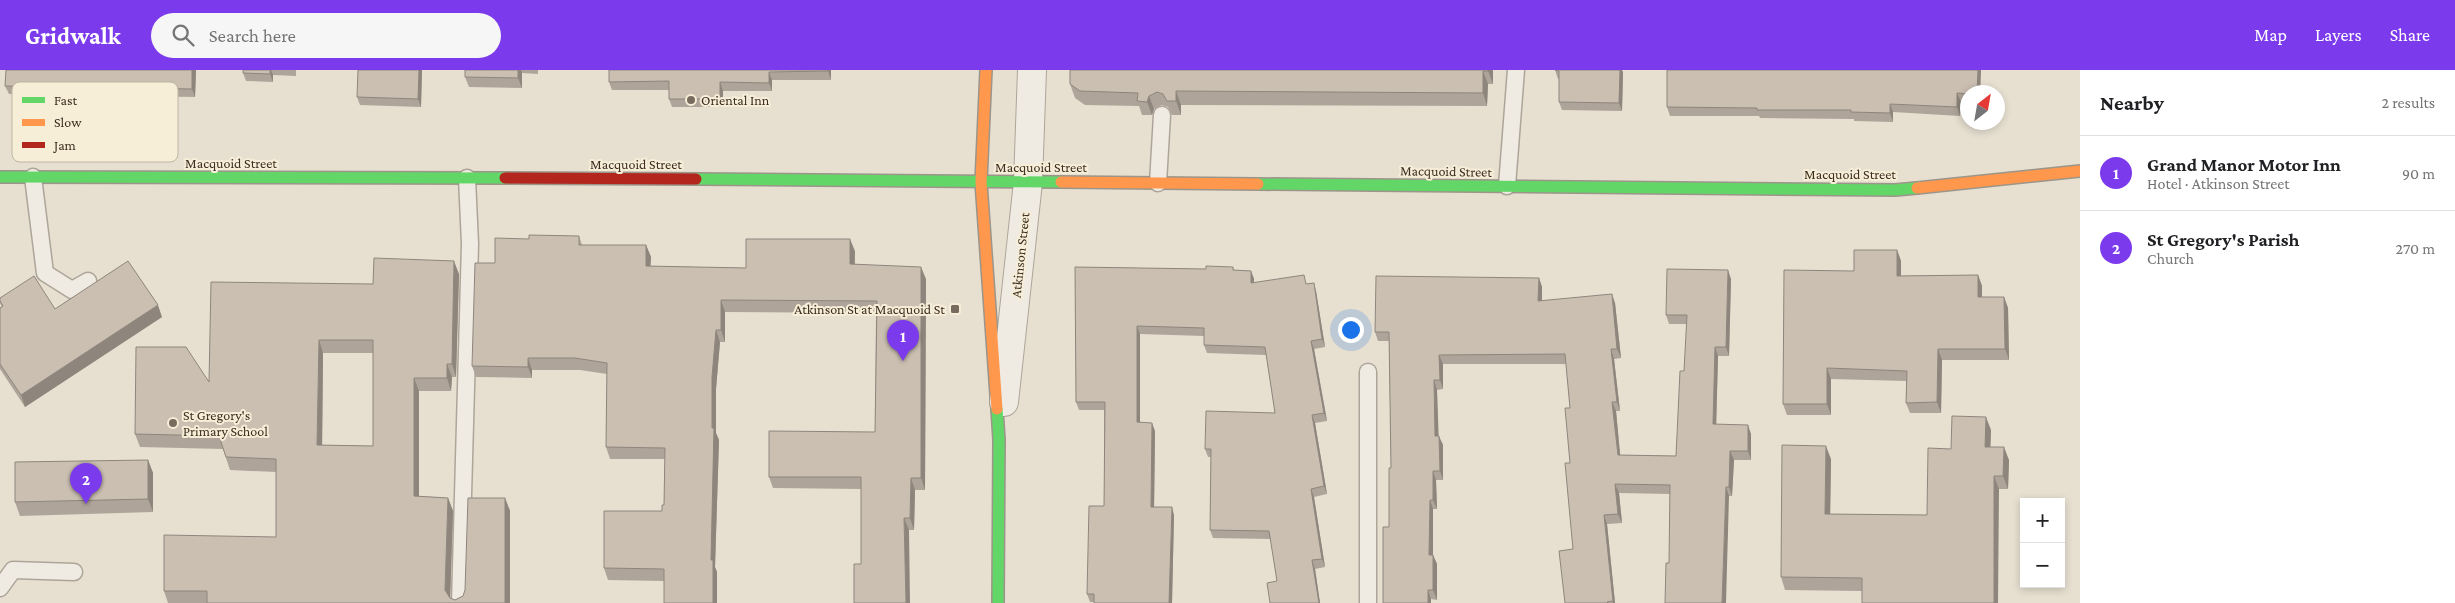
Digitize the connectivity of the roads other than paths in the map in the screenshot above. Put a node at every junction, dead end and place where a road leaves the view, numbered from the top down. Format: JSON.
{"nodes":[{"id":1,"x":986,"y":70,"type":"edge"},
{"id":2,"x":1032,"y":70,"type":"edge"},
{"id":3,"x":1516,"y":70,"type":"edge"},
{"id":4,"x":1162,"y":115,"type":"edge"},
{"id":5,"x":2080,"y":172,"type":"edge"},
{"id":6,"x":0,"y":177,"type":"edge"},
{"id":7,"x":33,"y":177,"type":"junction"},
{"id":8,"x":467,"y":178,"type":"junction"},
{"id":9,"x":980,"y":182,"type":"junction"},
{"id":10,"x":1028,"y":182,"type":"junction"},
{"id":11,"x":1158,"y":183,"type":"junction"},
{"id":12,"x":1507,"y":186,"type":"junction"},
{"id":13,"x":88,"y":281,"type":"dead end"},
{"id":14,"x":1368,"y":372,"type":"dead end"},
{"id":15,"x":999,"y":440,"type":"junction"},
{"id":16,"x":74,"y":572,"type":"dead end"},
{"id":17,"x":0,"y":588,"type":"edge"},
{"id":18,"x":460,"y":603,"type":"edge"},
{"id":19,"x":998,"y":603,"type":"edge"},
{"id":20,"x":1368,"y":603,"type":"edge"}],
"edges":[{"from":1,"to":9,"type":"street","name":"Atkinson Street"},
{"from":2,"to":10,"type":"street","name":"Atkinson Street"},
{"from":3,"to":12,"type":"lane"},
{"from":4,"to":11,"type":"lane"},
{"from":5,"to":12,"type":"street","name":"Macquoid Street"},
{"from":6,"to":7,"type":"street","name":"Macquoid Street"},
{"from":7,"to":8,"type":"street","name":"Macquoid Street"},
{"from":7,"to":13,"type":"lane"},
{"from":8,"to":9,"type":"street","name":"Macquoid Street"},
{"from":8,"to":18,"type":"lane"},
{"from":9,"to":10,"type":"street","name":"Macquoid Street"},
{"from":9,"to":15,"type":"street","name":"Atkinson Street"},
{"from":10,"to":11,"type":"street","name":"Macquoid Street"},
{"from":10,"to":15,"type":"street","name":"Atkinson Street"},
{"from":11,"to":12,"type":"street","name":"Macquoid Street"},
{"from":14,"to":20,"type":"lane"},
{"from":15,"to":19,"type":"street","name":"Atkinson Street"},
{"from":16,"to":17,"type":"lane"}]}
